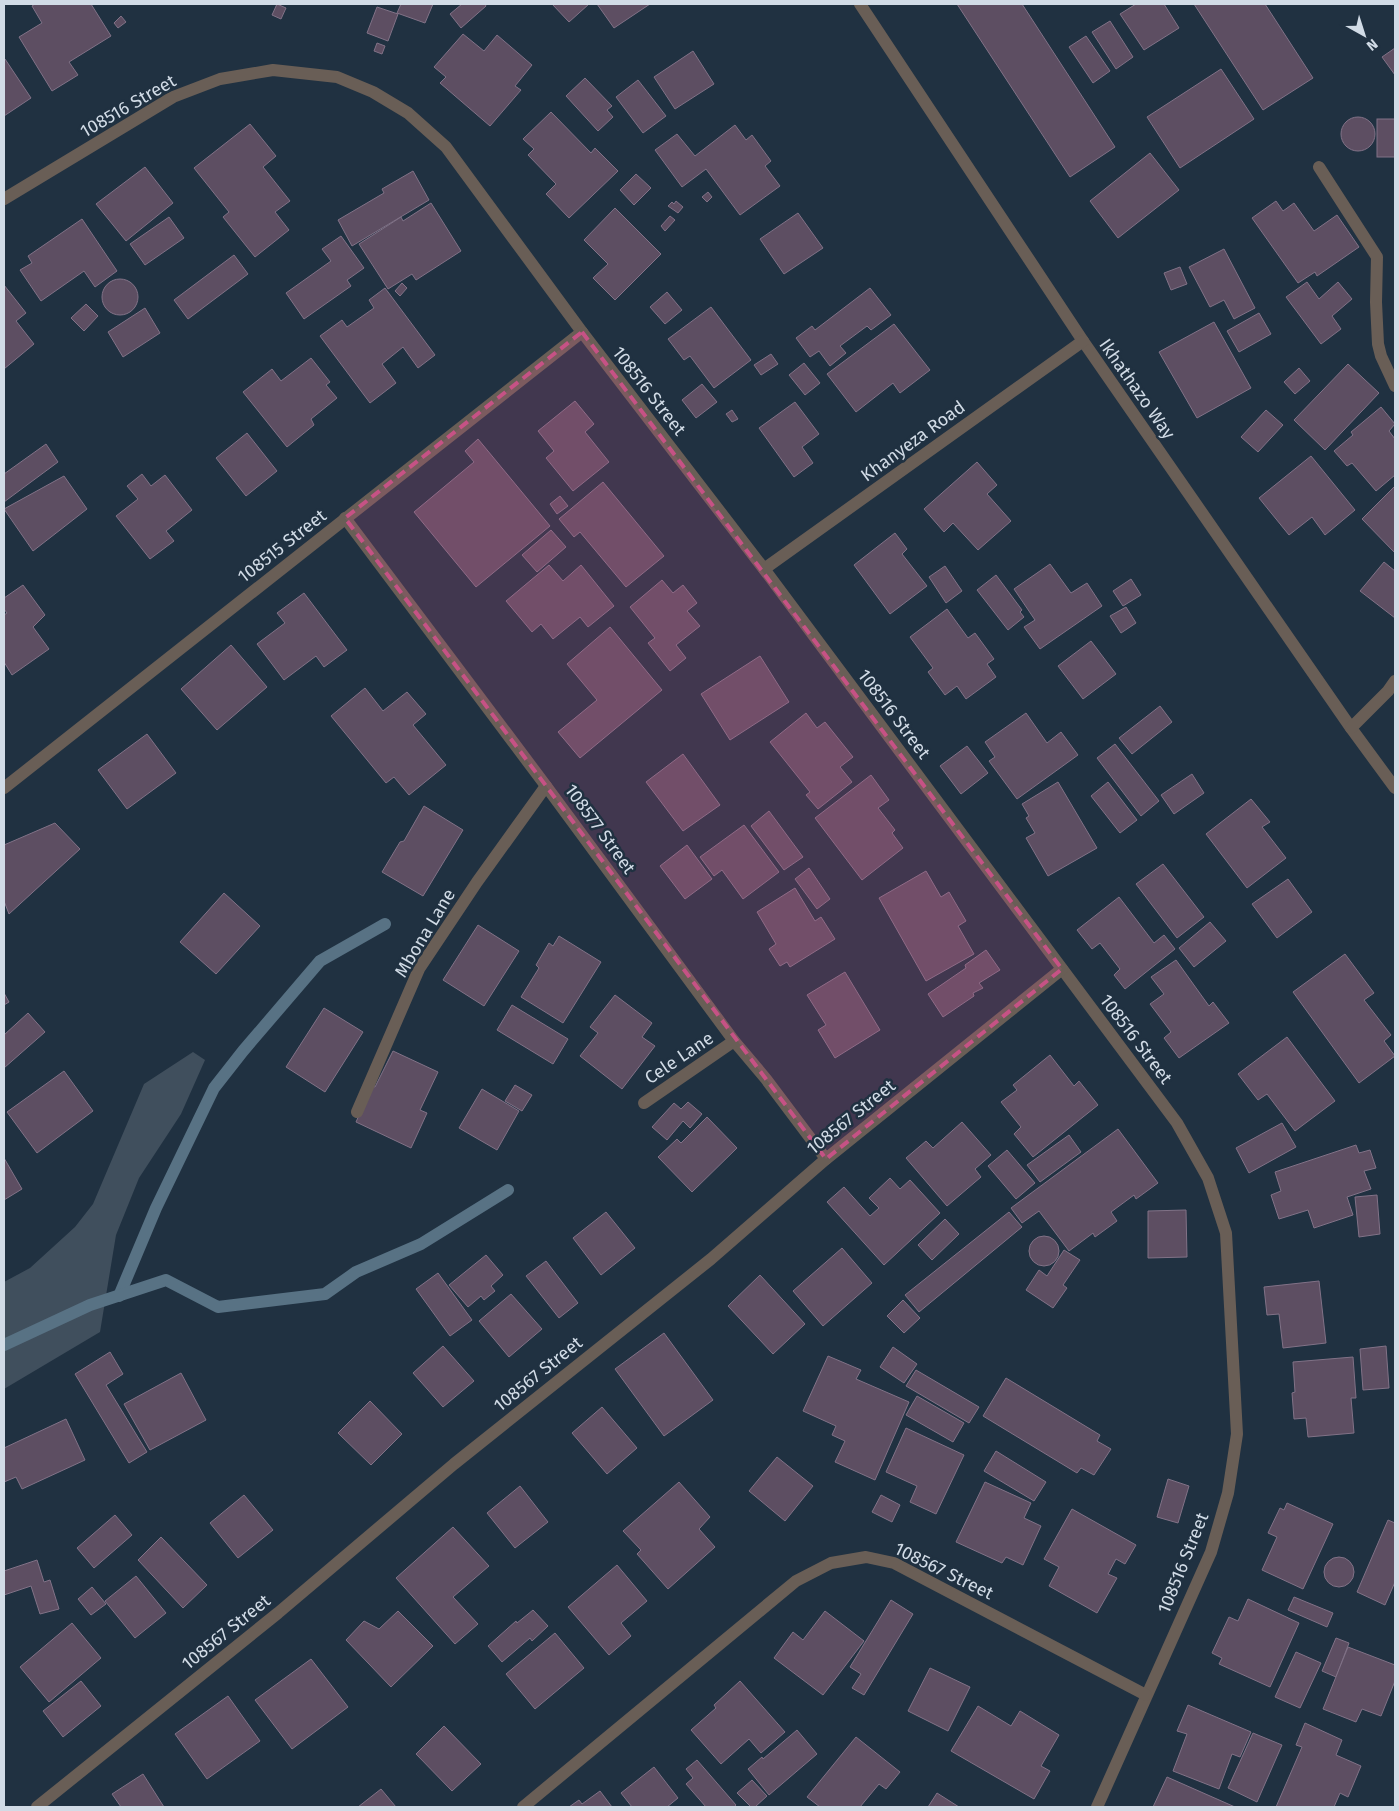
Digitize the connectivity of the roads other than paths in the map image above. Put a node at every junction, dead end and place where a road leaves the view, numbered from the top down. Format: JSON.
{"nodes":[{"id":1,"x":860,"y":4,"type":"edge"},
{"id":2,"x":1319,"y":167,"type":"dead end"},
{"id":3,"x":4,"y":199,"type":"edge"},
{"id":4,"x":582,"y":332,"type":"junction"},
{"id":5,"x":1083,"y":341,"type":"junction"},
{"id":6,"x":1395,"y":386,"type":"edge"},
{"id":7,"x":345,"y":518,"type":"junction"},
{"id":8,"x":764,"y":570,"type":"junction"},
{"id":9,"x":1395,"y":682,"type":"edge"},
{"id":10,"x":1351,"y":728,"type":"junction"},
{"id":11,"x":546,"y":786,"type":"junction"},
{"id":12,"x":4,"y":788,"type":"edge"},
{"id":13,"x":1395,"y":788,"type":"edge"},
{"id":14,"x":1062,"y":969,"type":"junction"},
{"id":15,"x":734,"y":1041,"type":"junction"},
{"id":16,"x":644,"y":1103,"type":"dead end"},
{"id":17,"x":357,"y":1112,"type":"dead end"},
{"id":18,"x":826,"y":1159,"type":"junction"},
{"id":19,"x":1146,"y":1695,"type":"junction"},
{"id":20,"x":37,"y":1807,"type":"edge"},
{"id":21,"x":523,"y":1807,"type":"edge"},
{"id":22,"x":1097,"y":1807,"type":"edge"}],
"edges":[{"from":1,"to":5,"type":"street","name":"Ikhathazo Way"},
{"from":2,"to":6,"type":"street"},
{"from":3,"to":4,"type":"street","name":"108516 Street"},
{"from":4,"to":7,"type":"street","name":"108515 Street"},
{"from":4,"to":8,"type":"street","name":"108516 Street"},
{"from":5,"to":8,"type":"street","name":"Khanyeza Road"},
{"from":5,"to":10,"type":"street","name":"Ikhathazo Way"},
{"from":7,"to":11,"type":"street","name":"108577 Street"},
{"from":7,"to":12,"type":"street","name":"108515 Street"},
{"from":8,"to":14,"type":"street","name":"108516 Street"},
{"from":9,"to":10,"type":"street"},
{"from":10,"to":13,"type":"street","name":"Ikhathazo Way"},
{"from":11,"to":15,"type":"street","name":"108577 Street"},
{"from":11,"to":17,"type":"street","name":"Mbona Lane"},
{"from":14,"to":18,"type":"street","name":"108567 Street"},
{"from":14,"to":19,"type":"street","name":"108516 Street"},
{"from":15,"to":16,"type":"street","name":"Cele Lane"},
{"from":15,"to":18,"type":"street","name":"108577 Street"},
{"from":18,"to":20,"type":"street","name":"108567 Street"},
{"from":19,"to":21,"type":"street","name":"108567 Street"},
{"from":19,"to":22,"type":"street","name":"108516 Street"}]}
